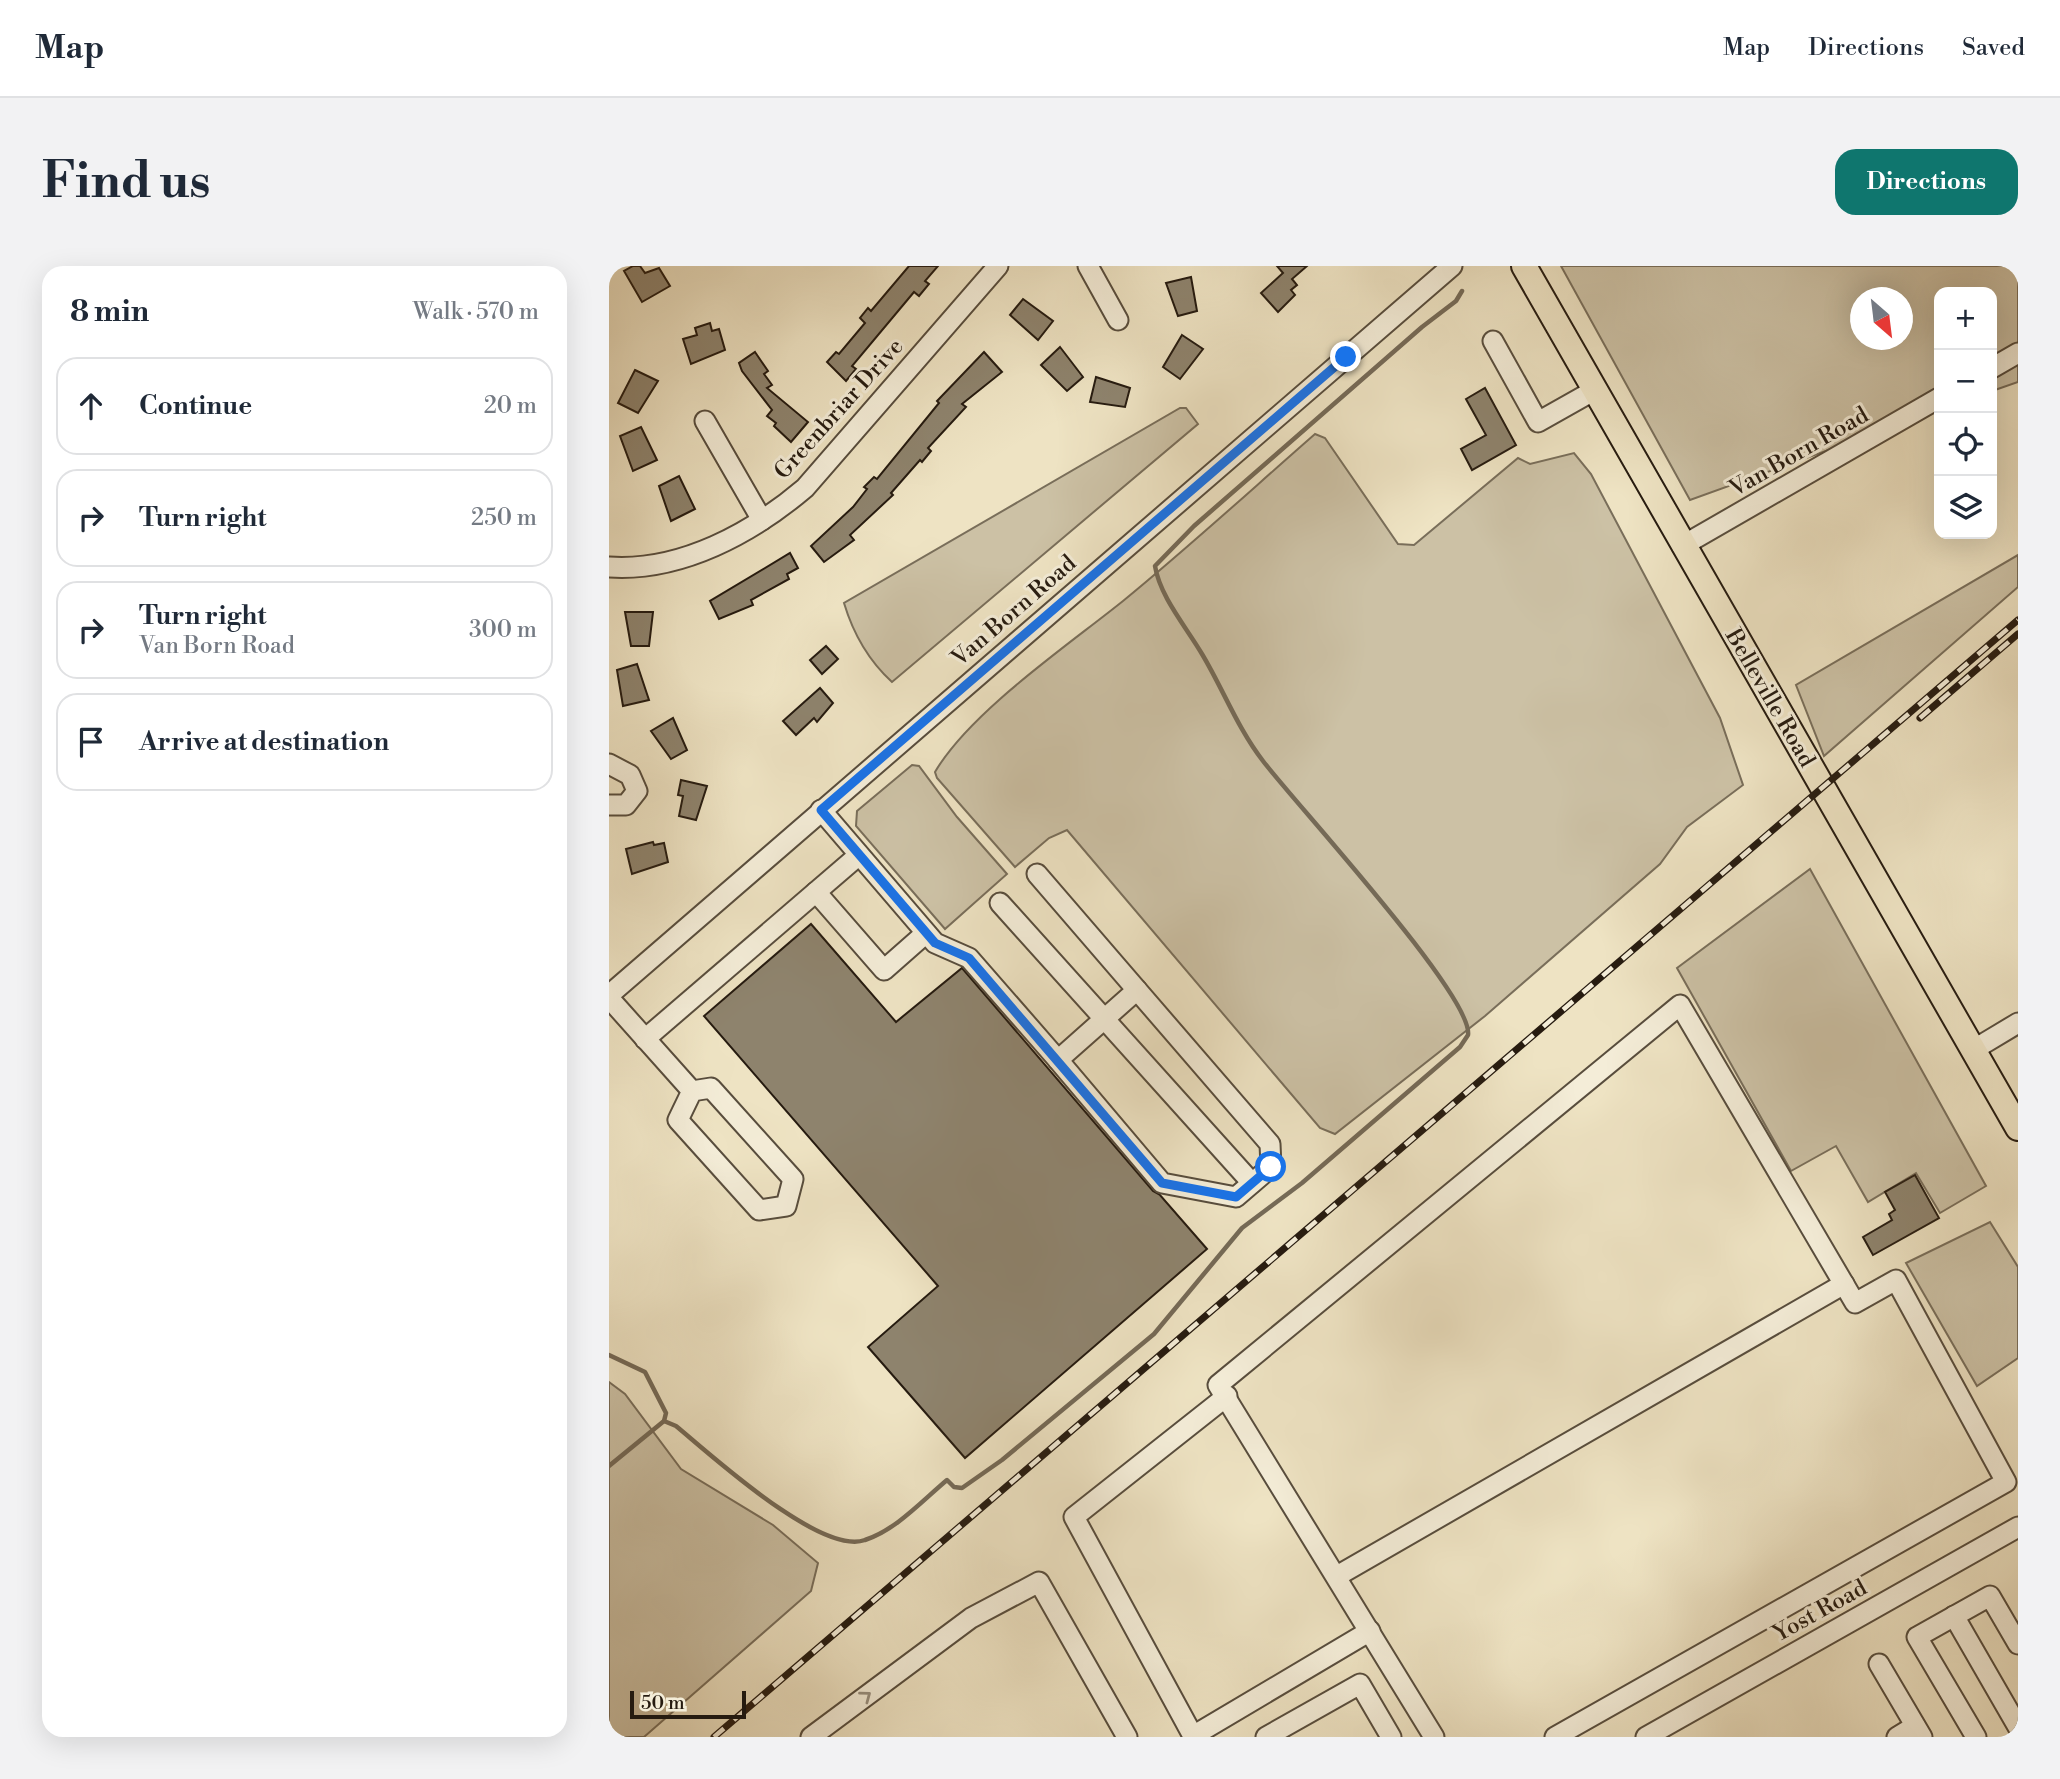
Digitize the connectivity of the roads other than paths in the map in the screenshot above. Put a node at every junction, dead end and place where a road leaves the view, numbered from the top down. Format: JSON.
{"nodes":[{"id":1,"x":998,"y":266,"type":"edge"},
{"id":2,"x":1088,"y":266,"type":"edge"},
{"id":3,"x":1452,"y":266,"type":"edge"},
{"id":4,"x":1524,"y":266,"type":"edge"},
{"id":5,"x":1118,"y":320,"type":"dead end"},
{"id":6,"x":1493,"y":341,"type":"dead end"},
{"id":7,"x":2018,"y":353,"type":"edge"},
{"id":8,"x":1997,"y":365,"type":"edge"},
{"id":9,"x":1593,"y":391,"type":"junction"},
{"id":10,"x":1934,"y":401,"type":"edge"},
{"id":11,"x":705,"y":421,"type":"dead end"},
{"id":12,"x":762,"y":520,"type":"junction"},
{"id":13,"x":1682,"y":546,"type":"junction"},
{"id":14,"x":609,"y":567,"type":"edge"},
{"id":15,"x":609,"y":764,"type":"edge"},
{"id":16,"x":609,"y":805,"type":"edge"},
{"id":17,"x":821,"y":810,"type":"junction"},
{"id":18,"x":859,"y":855,"type":"junction"},
{"id":19,"x":1037,"y":874,"type":"dead end"},
{"id":20,"x":816,"y":892,"type":"junction"},
{"id":21,"x":1000,"y":903,"type":"dead end"},
{"id":22,"x":926,"y":933,"type":"junction"},
{"id":23,"x":1137,"y":990,"type":"junction"},
{"id":24,"x":609,"y":996,"type":"edge"},
{"id":25,"x":1105,"y":1018,"type":"junction"},
{"id":26,"x":2018,"y":1023,"type":"edge"},
{"id":27,"x":645,"y":1039,"type":"junction"},
{"id":28,"x":1973,"y":1050,"type":"junction"},
{"id":29,"x":1058,"y":1060,"type":"junction"},
{"id":30,"x":692,"y":1091,"type":"junction"},
{"id":31,"x":2018,"y":1128,"type":"edge"},
{"id":32,"x":1252,"y":1183,"type":"junction"},
{"id":33,"x":1844,"y":1283,"type":"junction"},
{"id":34,"x":1227,"y":1396,"type":"junction"},
{"id":35,"x":2018,"y":1527,"type":"edge"},
{"id":36,"x":1337,"y":1576,"type":"junction"},
{"id":37,"x":1954,"y":1616,"type":"junction"},
{"id":38,"x":1370,"y":1631,"type":"junction"},
{"id":39,"x":2018,"y":1644,"type":"edge"},
{"id":40,"x":1879,"y":1664,"type":"dead end"},
{"id":41,"x":2018,"y":1727,"type":"edge"},
{"id":42,"x":1918,"y":1732,"type":"edge"},
{"id":43,"x":811,"y":1737,"type":"edge"},
{"id":44,"x":1127,"y":1737,"type":"edge"},
{"id":45,"x":1266,"y":1737,"type":"edge"},
{"id":46,"x":1391,"y":1737,"type":"edge"},
{"id":47,"x":1434,"y":1737,"type":"edge"},
{"id":48,"x":1555,"y":1737,"type":"edge"},
{"id":49,"x":1646,"y":1737,"type":"edge"},
{"id":50,"x":1897,"y":1737,"type":"edge"},
{"id":51,"x":1976,"y":1737,"type":"edge"}],
"edges":[{"from":1,"to":12,"type":"street","name":"Greenbriar Drive"},
{"from":2,"to":5,"type":"street"},
{"from":3,"to":17,"type":"street","name":"Van Born Road"},
{"from":4,"to":9,"type":"main road","name":"Belleville Road"},
{"from":6,"to":9,"type":"street"},
{"from":7,"to":8,"type":"street"},
{"from":9,"to":13,"type":"main road","name":"Belleville Road"},
{"from":10,"to":13,"type":"street","name":"Van Born Road"},
{"from":11,"to":12,"type":"street"},
{"from":12,"to":14,"type":"street","name":"Greenbriar Drive"},
{"from":13,"to":28,"type":"main road","name":"Belleville Road"},
{"from":15,"to":16,"type":"street"},
{"from":17,"to":18,"type":"street"},
{"from":17,"to":24,"type":"street","name":"Van Born Road"},
{"from":18,"to":20,"type":"street"},
{"from":18,"to":22,"type":"street"},
{"from":19,"to":23,"type":"street"},
{"from":20,"to":22,"type":"street"},
{"from":20,"to":27,"type":"street"},
{"from":21,"to":25,"type":"street"},
{"from":22,"to":29,"type":"street"},
{"from":23,"to":25,"type":"street"},
{"from":23,"to":32,"type":"street"},
{"from":24,"to":27,"type":"street"},
{"from":25,"to":29,"type":"street"},
{"from":25,"to":32,"type":"street"},
{"from":26,"to":28,"type":"street"},
{"from":27,"to":30,"type":"street"},
{"from":28,"to":31,"type":"main road","name":"Belleville Road"},
{"from":29,"to":32,"type":"street"},
{"from":30,"to":30,"type":"street"},
{"from":33,"to":34,"type":"street"},
{"from":33,"to":36,"type":"street"},
{"from":33,"to":48,"type":"street"},
{"from":34,"to":36,"type":"street"},
{"from":34,"to":38,"type":"street"},
{"from":35,"to":49,"type":"street","name":"Yost Road"},
{"from":36,"to":38,"type":"street"},
{"from":37,"to":39,"type":"street"},
{"from":37,"to":41,"type":"street"},
{"from":37,"to":51,"type":"street"},
{"from":38,"to":47,"type":"street"},
{"from":40,"to":42,"type":"street"},
{"from":42,"to":50,"type":"street"},
{"from":43,"to":44,"type":"street","one_way":true},
{"from":45,"to":46,"type":"street"}]}
